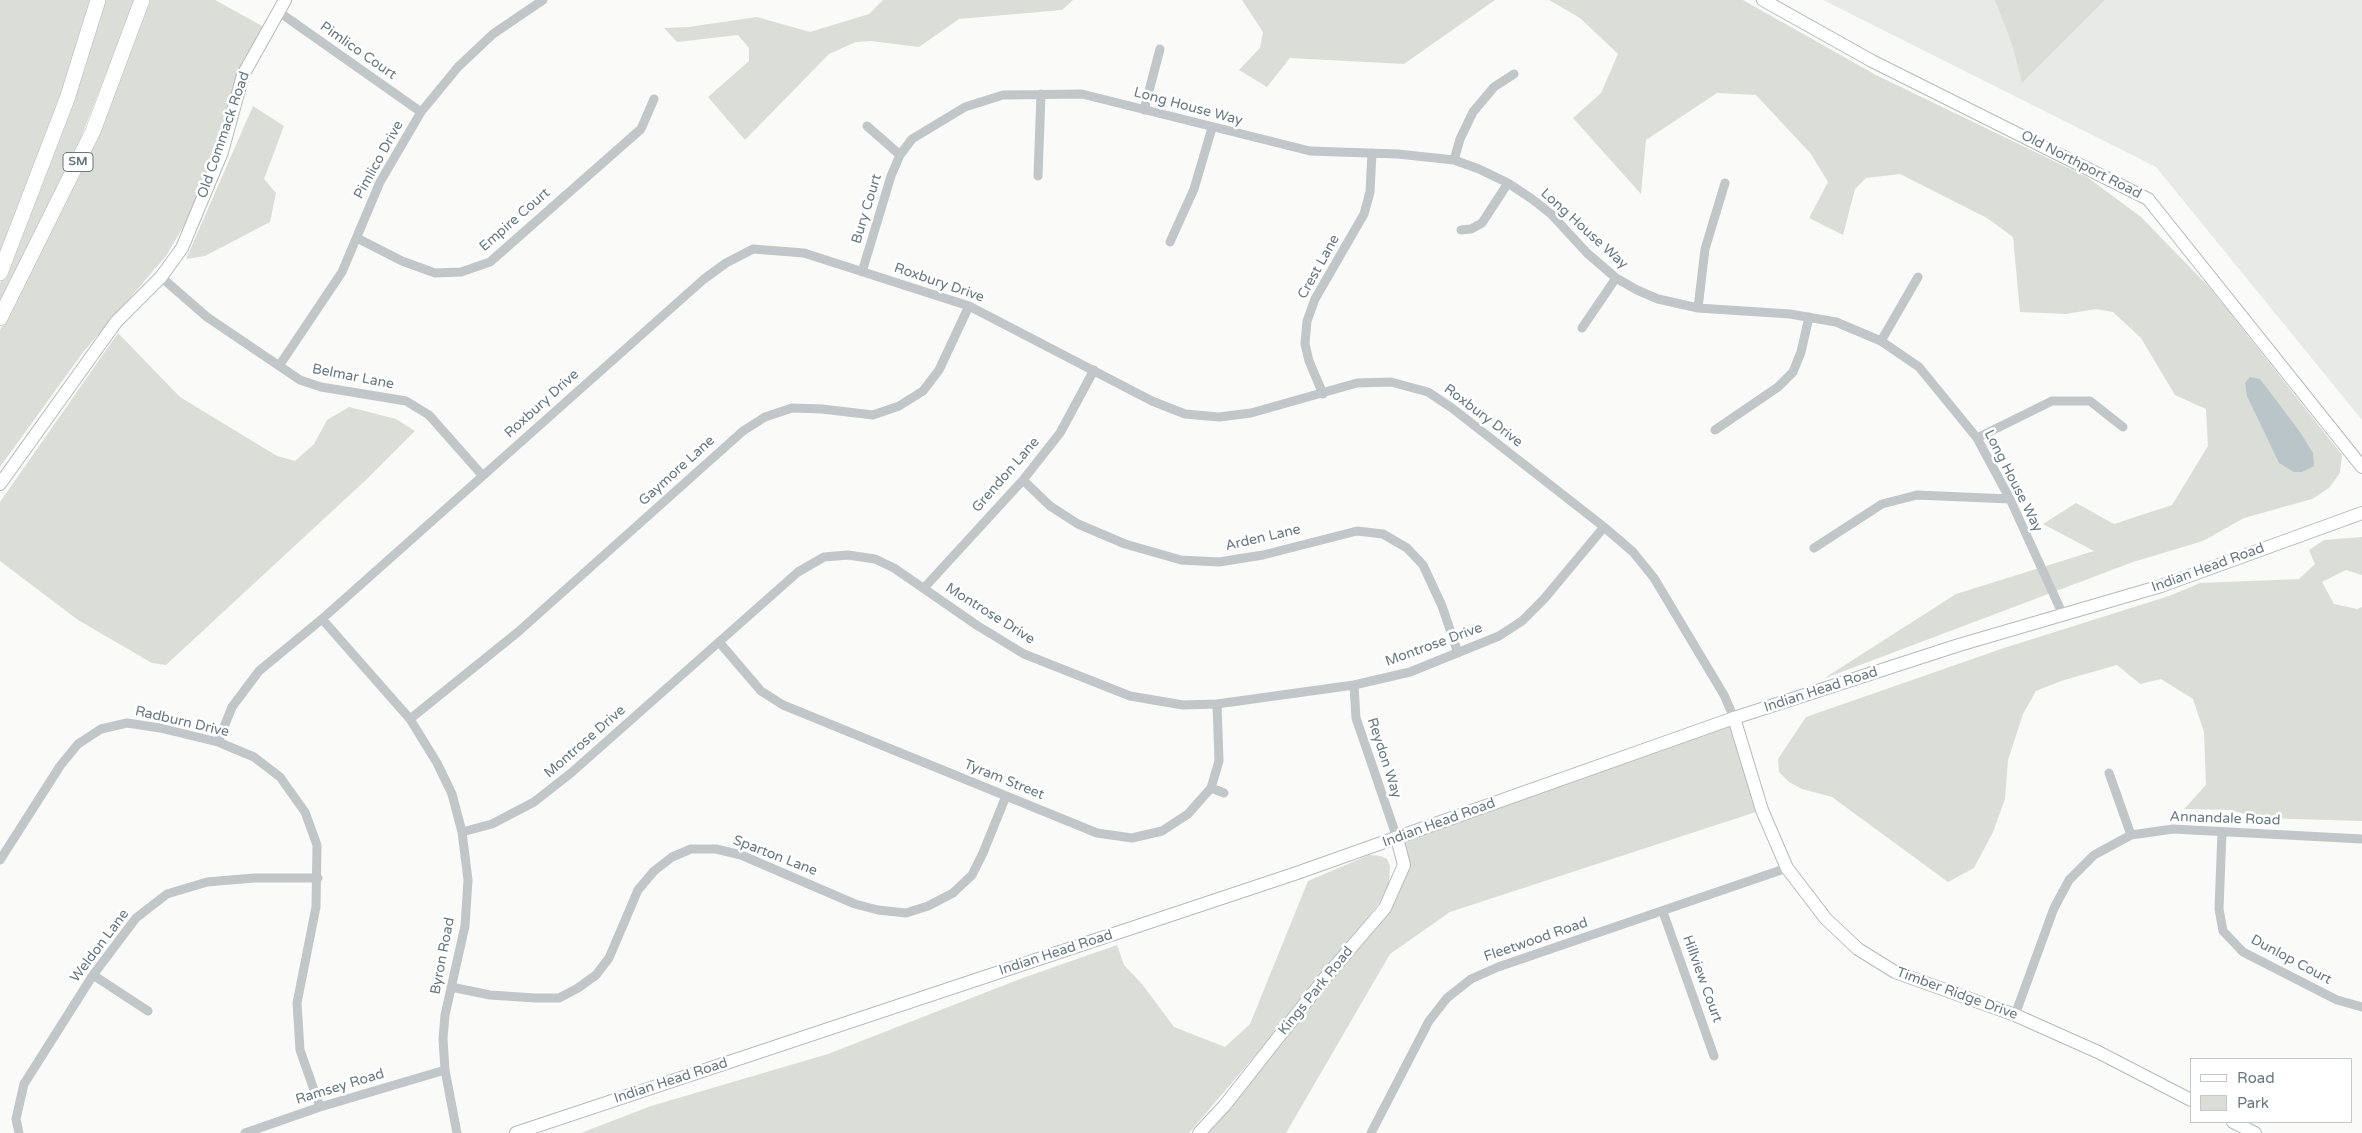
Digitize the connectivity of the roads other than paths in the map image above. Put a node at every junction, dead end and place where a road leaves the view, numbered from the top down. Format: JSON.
{"nodes":[{"id":1,"x":98,"y":0,"type":"edge"},
{"id":2,"x":142,"y":0,"type":"edge"},
{"id":3,"x":285,"y":0,"type":"edge"},
{"id":4,"x":543,"y":0,"type":"edge"},
{"id":5,"x":1763,"y":0,"type":"edge"},
{"id":6,"x":279,"y":12,"type":"junction"},
{"id":7,"x":1160,"y":49,"type":"dead end"},
{"id":8,"x":1514,"y":74,"type":"dead end"},
{"id":9,"x":1041,"y":94,"type":"junction"},
{"id":10,"x":654,"y":99,"type":"dead end"},
{"id":11,"x":1144,"y":110,"type":"junction"},
{"id":12,"x":420,"y":112,"type":"junction"},
{"id":13,"x":867,"y":126,"type":"dead end"},
{"id":14,"x":1212,"y":128,"type":"junction"},
{"id":15,"x":1372,"y":153,"type":"junction"},
{"id":16,"x":900,"y":155,"type":"junction"},
{"id":17,"x":1454,"y":160,"type":"junction"},
{"id":18,"x":1038,"y":176,"type":"dead end"},
{"id":19,"x":1508,"y":183,"type":"junction"},
{"id":20,"x":1725,"y":183,"type":"dead end"},
{"id":21,"x":1460,"y":230,"type":"dead end"},
{"id":22,"x":357,"y":238,"type":"junction"},
{"id":23,"x":1170,"y":242,"type":"dead end"},
{"id":24,"x":862,"y":272,"type":"junction"},
{"id":25,"x":0,"y":273,"type":"edge"},
{"id":26,"x":161,"y":277,"type":"junction"},
{"id":27,"x":1918,"y":277,"type":"dead end"},
{"id":28,"x":1616,"y":278,"type":"junction"},
{"id":29,"x":969,"y":306,"type":"junction"},
{"id":30,"x":1698,"y":308,"type":"junction"},
{"id":31,"x":1809,"y":317,"type":"junction"},
{"id":32,"x":0,"y":318,"type":"edge"},
{"id":33,"x":1582,"y":328,"type":"dead end"},
{"id":34,"x":1881,"y":341,"type":"junction"},
{"id":35,"x":279,"y":366,"type":"junction"},
{"id":36,"x":1094,"y":370,"type":"junction"},
{"id":37,"x":1324,"y":394,"type":"junction"},
{"id":38,"x":2123,"y":426,"type":"dead end"},
{"id":39,"x":1716,"y":430,"type":"dead end"},
{"id":40,"x":1978,"y":438,"type":"junction"},
{"id":41,"x":2362,"y":467,"type":"edge"},
{"id":42,"x":482,"y":475,"type":"junction"},
{"id":43,"x":1023,"y":480,"type":"junction"},
{"id":44,"x":0,"y":484,"type":"edge"},
{"id":45,"x":2010,"y":498,"type":"junction"},
{"id":46,"x":2362,"y":513,"type":"edge"},
{"id":47,"x":1604,"y":526,"type":"junction"},
{"id":48,"x":1814,"y":548,"type":"dead end"},
{"id":49,"x":924,"y":588,"type":"junction"},
{"id":50,"x":2063,"y":615,"type":"junction"},
{"id":51,"x":322,"y":619,"type":"junction"},
{"id":52,"x":719,"y":642,"type":"junction"},
{"id":53,"x":1458,"y":653,"type":"junction"},
{"id":54,"x":1354,"y":685,"type":"junction"},
{"id":55,"x":1217,"y":704,"type":"junction"},
{"id":56,"x":1734,"y":718,"type":"junction"},
{"id":57,"x":410,"y":719,"type":"junction"},
{"id":58,"x":218,"y":742,"type":"junction"},
{"id":59,"x":2109,"y":773,"type":"dead end"},
{"id":60,"x":1211,"y":788,"type":"junction"},
{"id":61,"x":1224,"y":793,"type":"dead end"},
{"id":62,"x":1006,"y":796,"type":"junction"},
{"id":63,"x":462,"y":832,"type":"junction"},
{"id":64,"x":2222,"y":832,"type":"junction"},
{"id":65,"x":2131,"y":835,"type":"junction"},
{"id":66,"x":1397,"y":838,"type":"junction"},
{"id":67,"x":2362,"y":839,"type":"edge"},
{"id":68,"x":0,"y":860,"type":"edge"},
{"id":69,"x":1787,"y":868,"type":"junction"},
{"id":70,"x":318,"y":878,"type":"junction"},
{"id":71,"x":1663,"y":912,"type":"junction"},
{"id":72,"x":93,"y":975,"type":"junction"},
{"id":73,"x":451,"y":987,"type":"junction"},
{"id":74,"x":2362,"y":1007,"type":"edge"},
{"id":75,"x":148,"y":1011,"type":"dead end"},
{"id":76,"x":2015,"y":1014,"type":"junction"},
{"id":77,"x":1714,"y":1056,"type":"dead end"},
{"id":78,"x":445,"y":1070,"type":"junction"},
{"id":79,"x":2190,"y":1099,"type":"edge"},
{"id":80,"x":320,"y":1108,"type":"junction"},
{"id":81,"x":2236,"y":1123,"type":"edge"},
{"id":82,"x":19,"y":1133,"type":"edge"},
{"id":83,"x":245,"y":1133,"type":"edge"},
{"id":84,"x":457,"y":1133,"type":"edge"},
{"id":85,"x":516,"y":1133,"type":"edge"},
{"id":86,"x":1199,"y":1133,"type":"edge"},
{"id":87,"x":1370,"y":1133,"type":"edge"},
{"id":88,"x":2255,"y":1133,"type":"edge"}],
"edges":[{"from":1,"to":25,"type":"highway","number":"SM"},
{"from":2,"to":32,"type":"highway","number":"SM"},
{"from":3,"to":6,"type":"main road","name":"Old Commack Road"},
{"from":4,"to":12,"type":"street","name":"Pimlico Drive"},
{"from":5,"to":41,"type":"main road","name":"Old Northport Road"},
{"from":6,"to":12,"type":"street","name":"Pimlico Court"},
{"from":6,"to":26,"type":"main road","name":"Old Commack Road"},
{"from":7,"to":11,"type":"street"},
{"from":8,"to":17,"type":"street"},
{"from":9,"to":11,"type":"street","name":"Long House Way"},
{"from":9,"to":16,"type":"street","name":"Long House Way"},
{"from":9,"to":18,"type":"street"},
{"from":10,"to":22,"type":"street","name":"Empire Court"},
{"from":11,"to":14,"type":"street","name":"Long House Way"},
{"from":12,"to":22,"type":"street","name":"Pimlico Drive"},
{"from":13,"to":16,"type":"street"},
{"from":14,"to":15,"type":"street","name":"Long House Way"},
{"from":14,"to":23,"type":"street"},
{"from":15,"to":17,"type":"street","name":"Long House Way"},
{"from":15,"to":37,"type":"street","name":"Crest Lane"},
{"from":16,"to":24,"type":"street","name":"Bury Court"},
{"from":17,"to":19,"type":"street","name":"Long House Way"},
{"from":19,"to":21,"type":"street"},
{"from":19,"to":28,"type":"street","name":"Long House Way"},
{"from":20,"to":30,"type":"street"},
{"from":22,"to":35,"type":"street","name":"Pimlico Drive"},
{"from":24,"to":29,"type":"street","name":"Roxbury Drive"},
{"from":24,"to":42,"type":"street","name":"Roxbury Drive"},
{"from":26,"to":35,"type":"street","name":"Belmar Lane"},
{"from":26,"to":44,"type":"main road","name":"Old Commack Road"},
{"from":27,"to":34,"type":"street"},
{"from":28,"to":30,"type":"street","name":"Long House Way"},
{"from":28,"to":33,"type":"street"},
{"from":29,"to":36,"type":"street","name":"Roxbury Drive"},
{"from":29,"to":57,"type":"street","name":"Gaymore Lane"},
{"from":30,"to":31,"type":"street","name":"Long House Way"},
{"from":31,"to":34,"type":"street","name":"Long House Way"},
{"from":31,"to":39,"type":"street"},
{"from":34,"to":40,"type":"street","name":"Long House Way"},
{"from":35,"to":42,"type":"street","name":"Belmar Lane"},
{"from":36,"to":37,"type":"street","name":"Roxbury Drive"},
{"from":36,"to":43,"type":"street","name":"Grendon Lane"},
{"from":37,"to":47,"type":"street","name":"Roxbury Drive"},
{"from":38,"to":40,"type":"street"},
{"from":40,"to":45,"type":"street","name":"Long House Way"},
{"from":42,"to":51,"type":"street","name":"Roxbury Drive"},
{"from":43,"to":49,"type":"street","name":"Grendon Lane"},
{"from":43,"to":53,"type":"street","name":"Arden Lane"},
{"from":45,"to":48,"type":"street"},
{"from":45,"to":50,"type":"street","name":"Long House Way"},
{"from":46,"to":50,"type":"main road","name":"Indian Head Road"},
{"from":47,"to":53,"type":"street","name":"Montrose Drive"},
{"from":47,"to":56,"type":"street","name":"Roxbury Drive"},
{"from":49,"to":52,"type":"street","name":"Montrose Drive"},
{"from":49,"to":55,"type":"street","name":"Montrose Drive"},
{"from":50,"to":56,"type":"main road","name":"Indian Head Road"},
{"from":51,"to":57,"type":"street","name":"Byron Road"},
{"from":51,"to":58,"type":"street","name":"Roxbury Drive"},
{"from":52,"to":62,"type":"street","name":"Tyram Street"},
{"from":52,"to":63,"type":"street","name":"Montrose Drive"},
{"from":53,"to":54,"type":"street","name":"Montrose Drive"},
{"from":54,"to":55,"type":"street","name":"Montrose Drive"},
{"from":54,"to":66,"type":"street","name":"Reydon Way"},
{"from":55,"to":60,"type":"street","name":"Tyram Street"},
{"from":56,"to":66,"type":"main road","name":"Indian Head Road"},
{"from":56,"to":69,"type":"main road","name":"Timber Ridge Drive"},
{"from":57,"to":63,"type":"street","name":"Byron Road"},
{"from":58,"to":68,"type":"street","name":"Radburn Drive"},
{"from":58,"to":70,"type":"street","name":"Radburn Drive"},
{"from":59,"to":65,"type":"street"},
{"from":60,"to":61,"type":"street"},
{"from":60,"to":62,"type":"street","name":"Tyram Street"},
{"from":62,"to":73,"type":"street","name":"Sparton Lane"},
{"from":63,"to":73,"type":"street","name":"Byron Road"},
{"from":64,"to":65,"type":"street","name":"Annandale Road"},
{"from":64,"to":67,"type":"street","name":"Annandale Road"},
{"from":64,"to":74,"type":"street","name":"Dunlop Court"},
{"from":65,"to":76,"type":"street","name":"Annandale Road"},
{"from":66,"to":85,"type":"main road","name":"Indian Head Road"},
{"from":66,"to":86,"type":"main road","name":"Kings Park Road"},
{"from":69,"to":71,"type":"street","name":"Fleetwood Road"},
{"from":69,"to":76,"type":"main road","name":"Timber Ridge Drive"},
{"from":70,"to":72,"type":"street","name":"Weldon Lane"},
{"from":70,"to":80,"type":"street","name":"Radburn Drive"},
{"from":71,"to":77,"type":"street","name":"Hillview Court"},
{"from":71,"to":87,"type":"street","name":"Fleetwood Road"},
{"from":72,"to":75,"type":"street"},
{"from":72,"to":82,"type":"street","name":"Weldon Lane"},
{"from":73,"to":78,"type":"street","name":"Byron Road"},
{"from":76,"to":79,"type":"main road","name":"Timber Ridge Drive"},
{"from":78,"to":80,"type":"street","name":"Ramsey Road"},
{"from":78,"to":84,"type":"street","name":"Byron Road"},
{"from":80,"to":83,"type":"street","name":"Ramsey Road"},
{"from":81,"to":88,"type":"main road"}]}
